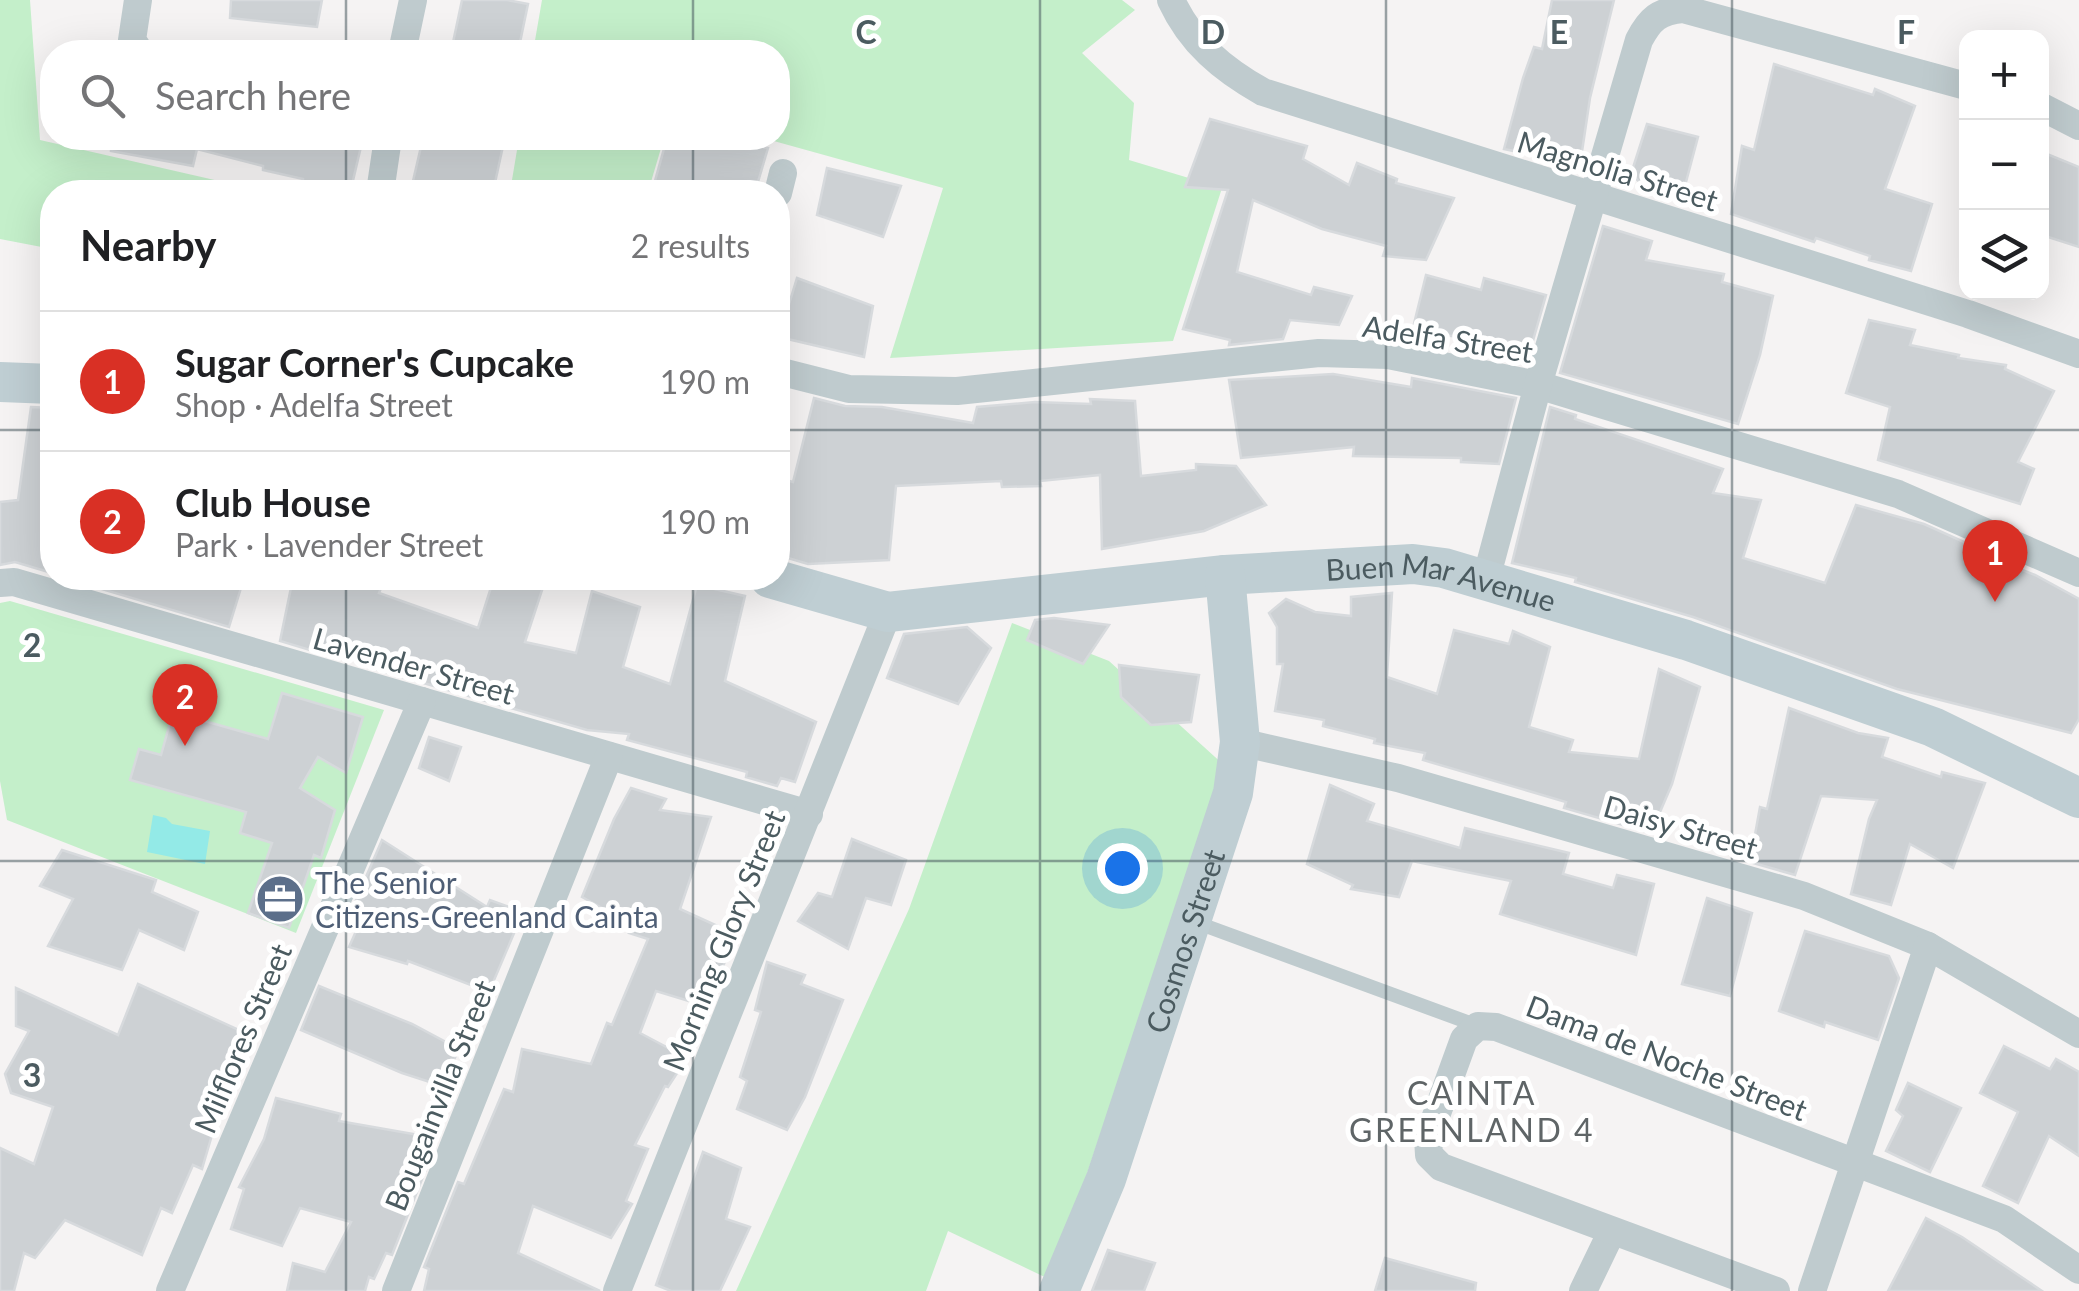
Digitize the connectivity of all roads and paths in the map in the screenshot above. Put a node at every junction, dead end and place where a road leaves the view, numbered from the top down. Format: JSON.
{"nodes":[{"id":1,"x":138,"y":0,"type":"edge"},
{"id":2,"x":413,"y":0,"type":"edge"},
{"id":3,"x":1171,"y":0,"type":"edge"},
{"id":4,"x":132,"y":40,"type":"edge"},
{"id":5,"x":405,"y":40,"type":"edge"},
{"id":6,"x":1959,"y":84,"type":"edge"},
{"id":7,"x":2049,"y":111,"type":"edge"},
{"id":8,"x":2079,"y":126,"type":"edge"},
{"id":9,"x":386,"y":150,"type":"edge"},
{"id":10,"x":382,"y":180,"type":"edge"},
{"id":11,"x":1596,"y":198,"type":"junction"},
{"id":12,"x":2079,"y":354,"type":"edge"},
{"id":13,"x":790,"y":373,"type":"edge"},
{"id":14,"x":0,"y":382,"type":"edge"},
{"id":15,"x":40,"y":384,"type":"edge"},
{"id":16,"x":1538,"y":385,"type":"junction"},
{"id":17,"x":2079,"y":573,"type":"edge"},
{"id":18,"x":1225,"y":575,"type":"junction"},
{"id":19,"x":1486,"y":579,"type":"junction"},
{"id":20,"x":0,"y":583,"type":"edge"},
{"id":21,"x":790,"y":584,"type":"edge"},
{"id":22,"x":40,"y":590,"type":"edge"},
{"id":23,"x":41,"y":590,"type":"edge"},
{"id":24,"x":888,"y":612,"type":"junction"},
{"id":25,"x":422,"y":701,"type":"junction"},
{"id":26,"x":1240,"y":742,"type":"junction"},
{"id":27,"x":609,"y":756,"type":"junction"},
{"id":28,"x":2079,"y":798,"type":"edge"},
{"id":29,"x":809,"y":814,"type":"junction"},
{"id":30,"x":1190,"y":920,"type":"junction"},
{"id":31,"x":1928,"y":946,"type":"junction"},
{"id":32,"x":1478,"y":1026,"type":"junction"},
{"id":33,"x":2079,"y":1034,"type":"edge"},
{"id":34,"x":1855,"y":1162,"type":"junction"},
{"id":35,"x":1612,"y":1231,"type":"junction"},
{"id":36,"x":2079,"y":1270,"type":"edge"},
{"id":37,"x":170,"y":1291,"type":"edge"},
{"id":38,"x":396,"y":1291,"type":"edge"},
{"id":39,"x":617,"y":1291,"type":"edge"},
{"id":40,"x":1059,"y":1291,"type":"edge"},
{"id":41,"x":1582,"y":1291,"type":"edge"},
{"id":42,"x":1776,"y":1291,"type":"edge"},
{"id":43,"x":1812,"y":1291,"type":"edge"}],
"edges":[{"from":1,"to":4,"type":"street"},
{"from":2,"to":5,"type":"street"},
{"from":3,"to":11,"type":"street","name":"Magnolia Street"},
{"from":6,"to":11,"type":"street"},
{"from":7,"to":8,"type":"street"},
{"from":9,"to":10,"type":"street"},
{"from":11,"to":12,"type":"street","name":"Magnolia Street"},
{"from":11,"to":16,"type":"street"},
{"from":13,"to":16,"type":"street","name":"Adelfa Street"},
{"from":14,"to":15,"type":"street"},
{"from":16,"to":17,"type":"street","name":"Adelfa Street"},
{"from":16,"to":19,"type":"street"},
{"from":18,"to":19,"type":"street","name":"Buen Mar Avenue"},
{"from":18,"to":24,"type":"street","name":"Buen Mar Avenue"},
{"from":18,"to":26,"type":"street","name":"Cosmos Street"},
{"from":19,"to":28,"type":"street","name":"Buen Mar Avenue"},
{"from":20,"to":22,"type":"street","name":"Lavender Street"},
{"from":21,"to":24,"type":"street","name":"Buen Mar Avenue"},
{"from":23,"to":25,"type":"street","name":"Lavender Street"},
{"from":24,"to":29,"type":"street","name":"Morning Glory Street"},
{"from":25,"to":27,"type":"street","name":"Lavender Street"},
{"from":25,"to":37,"type":"street","name":"Milflores Street"},
{"from":26,"to":30,"type":"street","name":"Cosmos Street"},
{"from":26,"to":31,"type":"street","name":"Daisy Street"},
{"from":27,"to":29,"type":"street","name":"Lavender Street"},
{"from":27,"to":38,"type":"street","name":"Bougainvilla Street"},
{"from":29,"to":39,"type":"street","name":"Morning Glory Street"},
{"from":30,"to":32,"type":"lane"},
{"from":30,"to":40,"type":"street","name":"Cosmos Street"},
{"from":31,"to":33,"type":"street","name":"Daisy Street"},
{"from":31,"to":34,"type":"street"},
{"from":32,"to":34,"type":"street","name":"Dama de Noche Street"},
{"from":32,"to":35,"type":"street","name":"Dama de Noche Street"},
{"from":34,"to":36,"type":"street","name":"Dama de Noche Street"},
{"from":34,"to":43,"type":"street"},
{"from":35,"to":41,"type":"street"},
{"from":35,"to":42,"type":"street","name":"Dama de Noche Street"}]}
